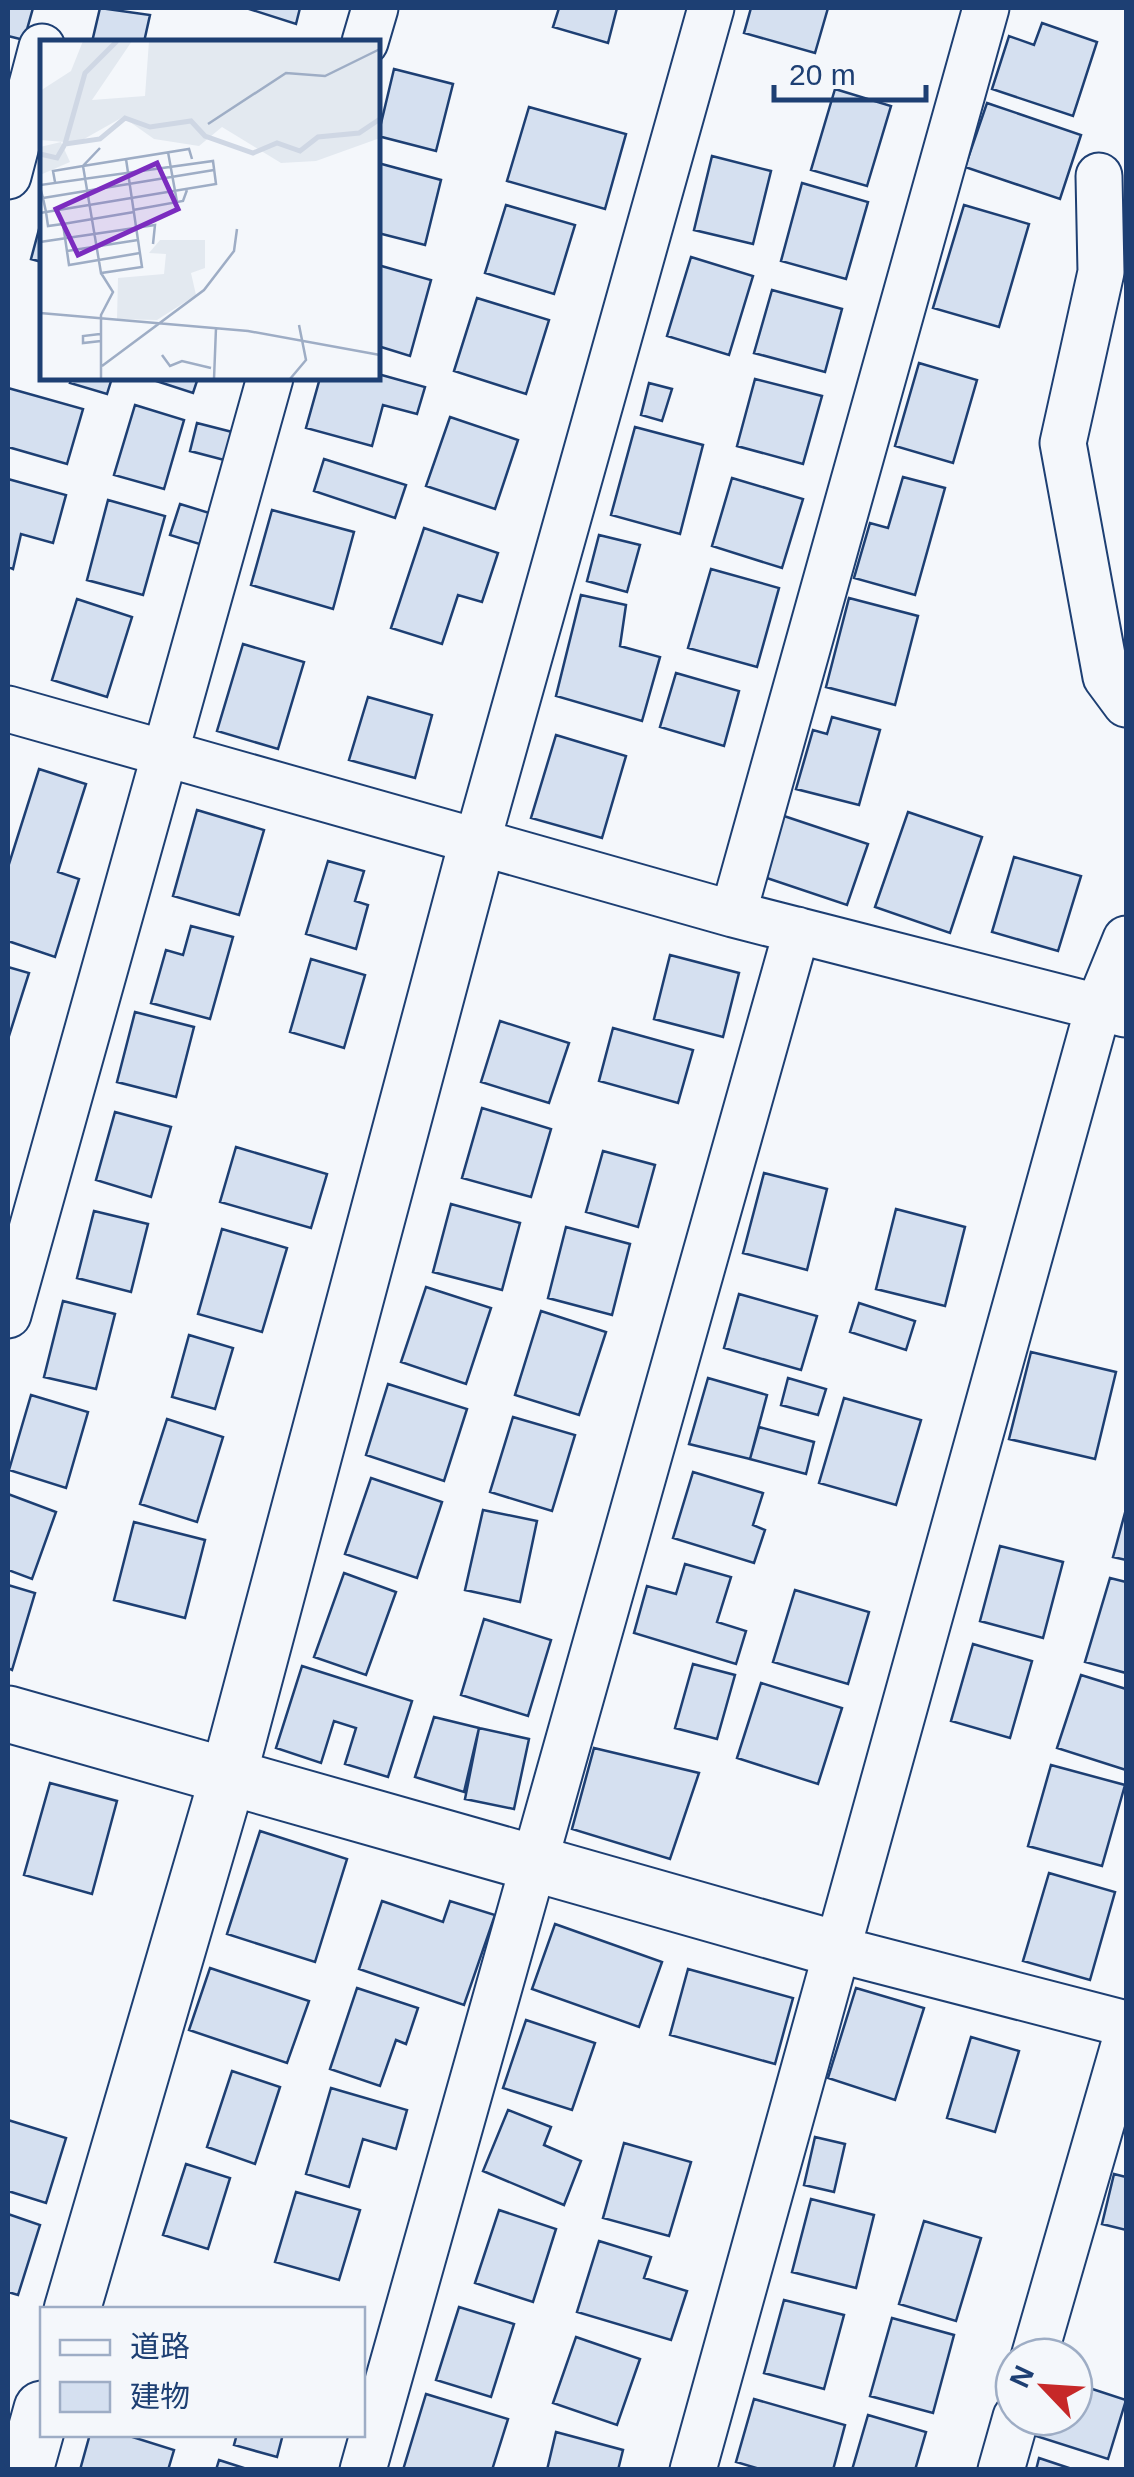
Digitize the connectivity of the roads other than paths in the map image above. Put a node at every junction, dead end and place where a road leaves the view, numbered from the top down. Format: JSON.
{"nodes":[{"id":1,"x":53,"y":8,"type":"edge"},
{"id":2,"x":374,"y":8,"type":"edge"},
{"id":3,"x":710,"y":8,"type":"edge"},
{"id":4,"x":986,"y":8,"type":"edge"},
{"id":5,"x":44,"y":40,"type":"edge"},
{"id":6,"x":366,"y":40,"type":"edge"},
{"id":7,"x":40,"y":56,"type":"edge"},
{"id":8,"x":8,"y":176,"type":"edge"},
{"id":9,"x":1099,"y":176,"type":"dead end"},
{"id":10,"x":269,"y":380,"type":"edge"},
{"id":11,"x":1126,"y":704,"type":"edge"},
{"id":12,"x":8,"y":710,"type":"edge"},
{"id":13,"x":162,"y":756,"type":"junction"},
{"id":14,"x":478,"y":839,"type":"junction"},
{"id":15,"x":733,"y":914,"type":"junction"},
{"id":16,"x":796,"y":930,"type":"junction"},
{"id":17,"x":1126,"y":939,"type":"edge"},
{"id":18,"x":1113,"y":1010,"type":"edge"},
{"id":19,"x":8,"y":1315,"type":"edge"},
{"id":20,"x":8,"y":1714,"type":"edge"},
{"id":21,"x":228,"y":1777,"type":"junction"},
{"id":22,"x":534,"y":1866,"type":"junction"},
{"id":23,"x":836,"y":1949,"type":"junction"},
{"id":24,"x":1126,"y":2024,"type":"edge"},
{"id":25,"x":1126,"y":2038,"type":"edge"},
{"id":26,"x":73,"y":2307,"type":"edge"},
{"id":27,"x":1040,"y":2337,"type":"edge"},
{"id":28,"x":40,"y":2417,"type":"edge"},
{"id":29,"x":1010,"y":2437,"type":"edge"},
{"id":30,"x":25,"y":2470,"type":"edge"},
{"id":31,"x":363,"y":2470,"type":"edge"},
{"id":32,"x":694,"y":2470,"type":"edge"},
{"id":33,"x":1001,"y":2470,"type":"edge"}],
"edges":[{"from":1,"to":5,"type":"street"},
{"from":2,"to":6,"type":"street"},
{"from":3,"to":14,"type":"street"},
{"from":4,"to":15,"type":"street"},
{"from":7,"to":8,"type":"street"},
{"from":9,"to":11,"type":"street"},
{"from":10,"to":13,"type":"street"},
{"from":12,"to":13,"type":"street"},
{"from":13,"to":14,"type":"street"},
{"from":13,"to":19,"type":"street"},
{"from":14,"to":15,"type":"street"},
{"from":14,"to":21,"type":"street"},
{"from":15,"to":16,"type":"street"},
{"from":16,"to":18,"type":"street"},
{"from":16,"to":22,"type":"street"},
{"from":17,"to":18,"type":"street"},
{"from":18,"to":23,"type":"street"},
{"from":20,"to":21,"type":"street"},
{"from":21,"to":22,"type":"street"},
{"from":21,"to":26,"type":"street"},
{"from":22,"to":23,"type":"street"},
{"from":22,"to":31,"type":"street"},
{"from":23,"to":24,"type":"street"},
{"from":23,"to":32,"type":"street"},
{"from":25,"to":27,"type":"street"},
{"from":28,"to":30,"type":"street"},
{"from":29,"to":33,"type":"street"}]}
